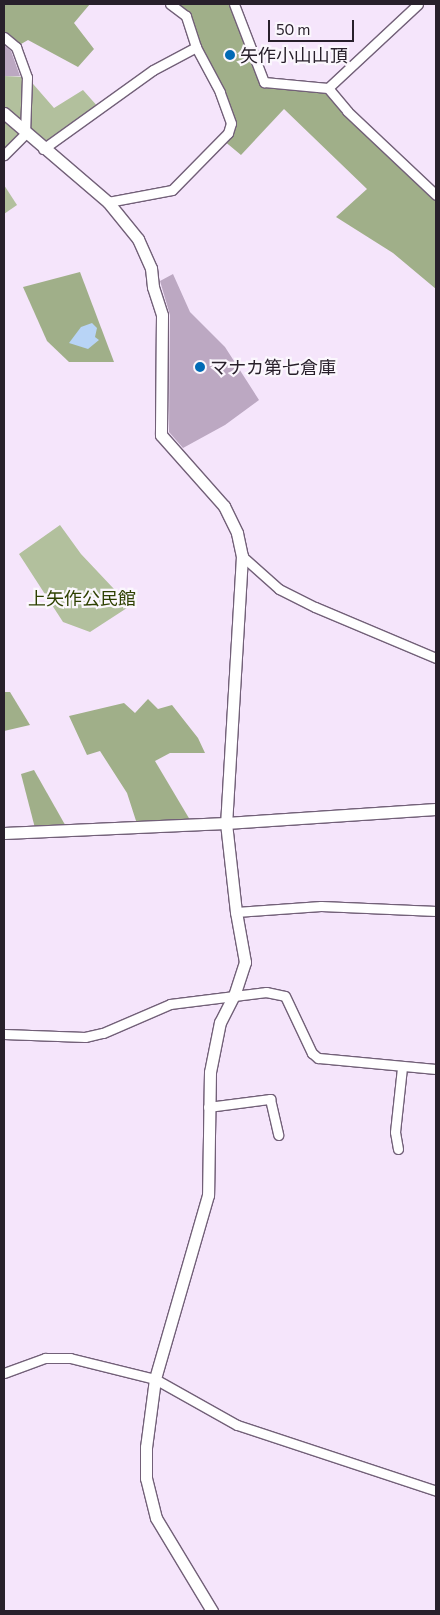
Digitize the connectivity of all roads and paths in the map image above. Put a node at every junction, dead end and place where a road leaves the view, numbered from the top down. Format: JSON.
{"nodes":[{"id":1,"x":170,"y":4,"type":"edge"},
{"id":2,"x":234,"y":4,"type":"edge"},
{"id":3,"x":418,"y":4,"type":"edge"},
{"id":4,"x":4,"y":37,"type":"edge"},
{"id":5,"x":196,"y":47,"type":"junction"},
{"id":6,"x":328,"y":88,"type":"junction"},
{"id":7,"x":4,"y":113,"type":"edge"},
{"id":8,"x":25,"y":134,"type":"junction"},
{"id":9,"x":43,"y":149,"type":"junction"},
{"id":10,"x":4,"y":154,"type":"edge"},
{"id":11,"x":436,"y":195,"type":"edge"},
{"id":12,"x":108,"y":202,"type":"junction"},
{"id":13,"x":242,"y":556,"type":"junction"},
{"id":14,"x":436,"y":658,"type":"edge"},
{"id":15,"x":436,"y":810,"type":"edge"},
{"id":16,"x":226,"y":824,"type":"junction"},
{"id":17,"x":4,"y":833,"type":"edge"},
{"id":18,"x":436,"y":911,"type":"edge"},
{"id":19,"x":236,"y":912,"type":"junction"},
{"id":20,"x":234,"y":995,"type":"junction"},
{"id":21,"x":4,"y":1034,"type":"edge"},
{"id":22,"x":402,"y":1068,"type":"junction"},
{"id":23,"x":436,"y":1069,"type":"edge"},
{"id":24,"x":208,"y":1107,"type":"junction"},
{"id":25,"x":278,"y":1135,"type":"dead end"},
{"id":26,"x":398,"y":1149,"type":"dead end"},
{"id":27,"x":4,"y":1372,"type":"edge"},
{"id":28,"x":154,"y":1378,"type":"junction"},
{"id":29,"x":436,"y":1491,"type":"edge"},
{"id":30,"x":212,"y":1611,"type":"edge"}],
"edges":[{"from":1,"to":5,"type":"street"},
{"from":2,"to":6,"type":"street"},
{"from":3,"to":6,"type":"street"},
{"from":4,"to":8,"type":"street"},
{"from":5,"to":9,"type":"street"},
{"from":5,"to":12,"type":"street"},
{"from":6,"to":11,"type":"street"},
{"from":7,"to":8,"type":"street"},
{"from":8,"to":9,"type":"street"},
{"from":8,"to":10,"type":"street"},
{"from":9,"to":12,"type":"street"},
{"from":12,"to":13,"type":"street"},
{"from":13,"to":14,"type":"street"},
{"from":13,"to":16,"type":"street"},
{"from":15,"to":16,"type":"street"},
{"from":16,"to":17,"type":"street"},
{"from":16,"to":19,"type":"street"},
{"from":18,"to":19,"type":"street"},
{"from":19,"to":20,"type":"street"},
{"from":20,"to":21,"type":"street"},
{"from":20,"to":22,"type":"street"},
{"from":20,"to":24,"type":"street"},
{"from":22,"to":23,"type":"street"},
{"from":22,"to":26,"type":"street"},
{"from":24,"to":25,"type":"street"},
{"from":24,"to":28,"type":"street"},
{"from":27,"to":28,"type":"street"},
{"from":28,"to":29,"type":"street"},
{"from":28,"to":30,"type":"street"}]}
